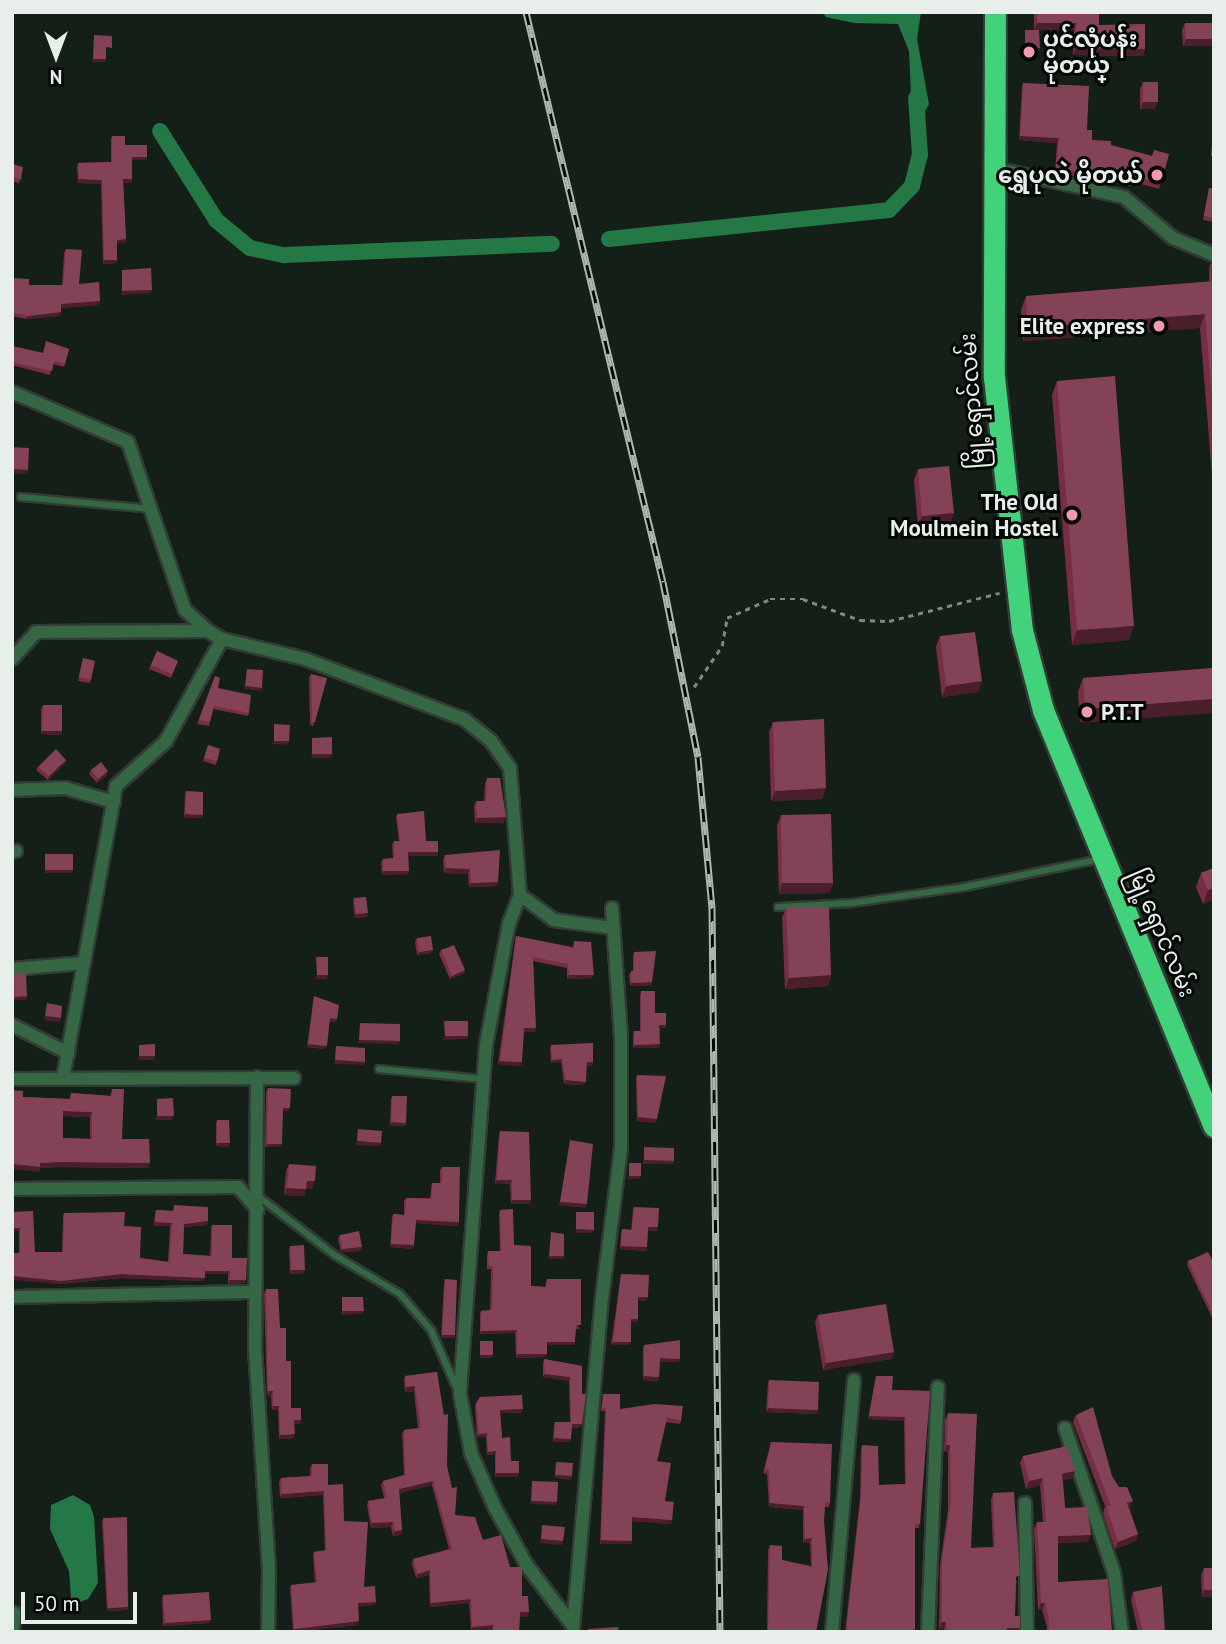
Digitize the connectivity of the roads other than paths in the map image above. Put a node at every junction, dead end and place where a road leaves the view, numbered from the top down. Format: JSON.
{"nodes":[{"id":1,"x":995,"y":12,"type":"edge"},
{"id":2,"x":994,"y":168,"type":"junction"},
{"id":3,"x":1214,"y":255,"type":"edge"},
{"id":4,"x":12,"y":392,"type":"edge"},
{"id":5,"x":21,"y":497,"type":"dead end"},
{"id":6,"x":154,"y":509,"type":"junction"},
{"id":7,"x":208,"y":631,"type":"junction"},
{"id":8,"x":222,"y":639,"type":"junction"},
{"id":9,"x":12,"y":659,"type":"edge"},
{"id":10,"x":12,"y":790,"type":"edge"},
{"id":11,"x":114,"y":802,"type":"junction"},
{"id":12,"x":1102,"y":858,"type":"junction"},
{"id":13,"x":520,"y":895,"type":"junction"},
{"id":14,"x":778,"y":906,"type":"dead end"},
{"id":15,"x":612,"y":908,"type":"dead end"},
{"id":16,"x":613,"y":928,"type":"junction"},
{"id":17,"x":84,"y":963,"type":"junction"},
{"id":18,"x":12,"y":969,"type":"edge"},
{"id":19,"x":12,"y":1025,"type":"edge"},
{"id":20,"x":68,"y":1053,"type":"junction"},
{"id":21,"x":379,"y":1069,"type":"dead end"},
{"id":22,"x":257,"y":1077,"type":"junction"},
{"id":23,"x":63,"y":1078,"type":"junction"},
{"id":24,"x":294,"y":1078,"type":"dead end"},
{"id":25,"x":12,"y":1079,"type":"edge"},
{"id":26,"x":483,"y":1079,"type":"junction"},
{"id":27,"x":1214,"y":1126,"type":"edge"},
{"id":28,"x":12,"y":1189,"type":"edge"},
{"id":29,"x":258,"y":1196,"type":"junction"},
{"id":30,"x":258,"y":1210,"type":"junction"},
{"id":31,"x":255,"y":1292,"type":"junction"},
{"id":32,"x":12,"y":1297,"type":"edge"},
{"id":33,"x":854,"y":1380,"type":"dead end"},
{"id":34,"x":938,"y":1387,"type":"dead end"},
{"id":35,"x":460,"y":1394,"type":"junction"},
{"id":36,"x":1065,"y":1428,"type":"dead end"},
{"id":37,"x":1025,"y":1503,"type":"dead end"},
{"id":38,"x":14,"y":1613,"type":"edge"},
{"id":39,"x":573,"y":1629,"type":"edge"},
{"id":40,"x":13,"y":1632,"type":"edge"},
{"id":41,"x":268,"y":1632,"type":"edge"},
{"id":42,"x":832,"y":1632,"type":"edge"},
{"id":43,"x":928,"y":1632,"type":"edge"},
{"id":44,"x":1027,"y":1632,"type":"edge"},
{"id":45,"x":1122,"y":1632,"type":"edge"}],
"edges":[{"from":1,"to":2,"type":"highway","name":"မြို့ရှောင်လမ်း"},
{"from":2,"to":3,"type":"street"},
{"from":2,"to":12,"type":"highway","name":"မြို့ရှောင်လမ်း"},
{"from":4,"to":6,"type":"street"},
{"from":5,"to":6,"type":"lane"},
{"from":6,"to":7,"type":"street"},
{"from":7,"to":8,"type":"street"},
{"from":7,"to":9,"type":"street"},
{"from":8,"to":11,"type":"street"},
{"from":8,"to":13,"type":"street"},
{"from":10,"to":11,"type":"street"},
{"from":11,"to":17,"type":"street"},
{"from":12,"to":14,"type":"lane"},
{"from":12,"to":27,"type":"highway","name":"မြို့ရှောင်လမ်း"},
{"from":13,"to":16,"type":"street"},
{"from":13,"to":26,"type":"street"},
{"from":15,"to":16,"type":"street"},
{"from":16,"to":39,"type":"street"},
{"from":17,"to":18,"type":"street"},
{"from":17,"to":20,"type":"street"},
{"from":19,"to":20,"type":"street"},
{"from":20,"to":23,"type":"street"},
{"from":21,"to":26,"type":"lane"},
{"from":22,"to":23,"type":"street"},
{"from":22,"to":24,"type":"street"},
{"from":22,"to":29,"type":"street"},
{"from":23,"to":25,"type":"street"},
{"from":26,"to":35,"type":"street"},
{"from":28,"to":30,"type":"street"},
{"from":29,"to":30,"type":"street"},
{"from":29,"to":35,"type":"lane"},
{"from":30,"to":31,"type":"street"},
{"from":31,"to":32,"type":"street"},
{"from":31,"to":41,"type":"street"},
{"from":33,"to":42,"type":"street"},
{"from":34,"to":43,"type":"street"},
{"from":35,"to":39,"type":"street"},
{"from":36,"to":45,"type":"street"},
{"from":37,"to":44,"type":"street"},
{"from":38,"to":40,"type":"street"}]}
